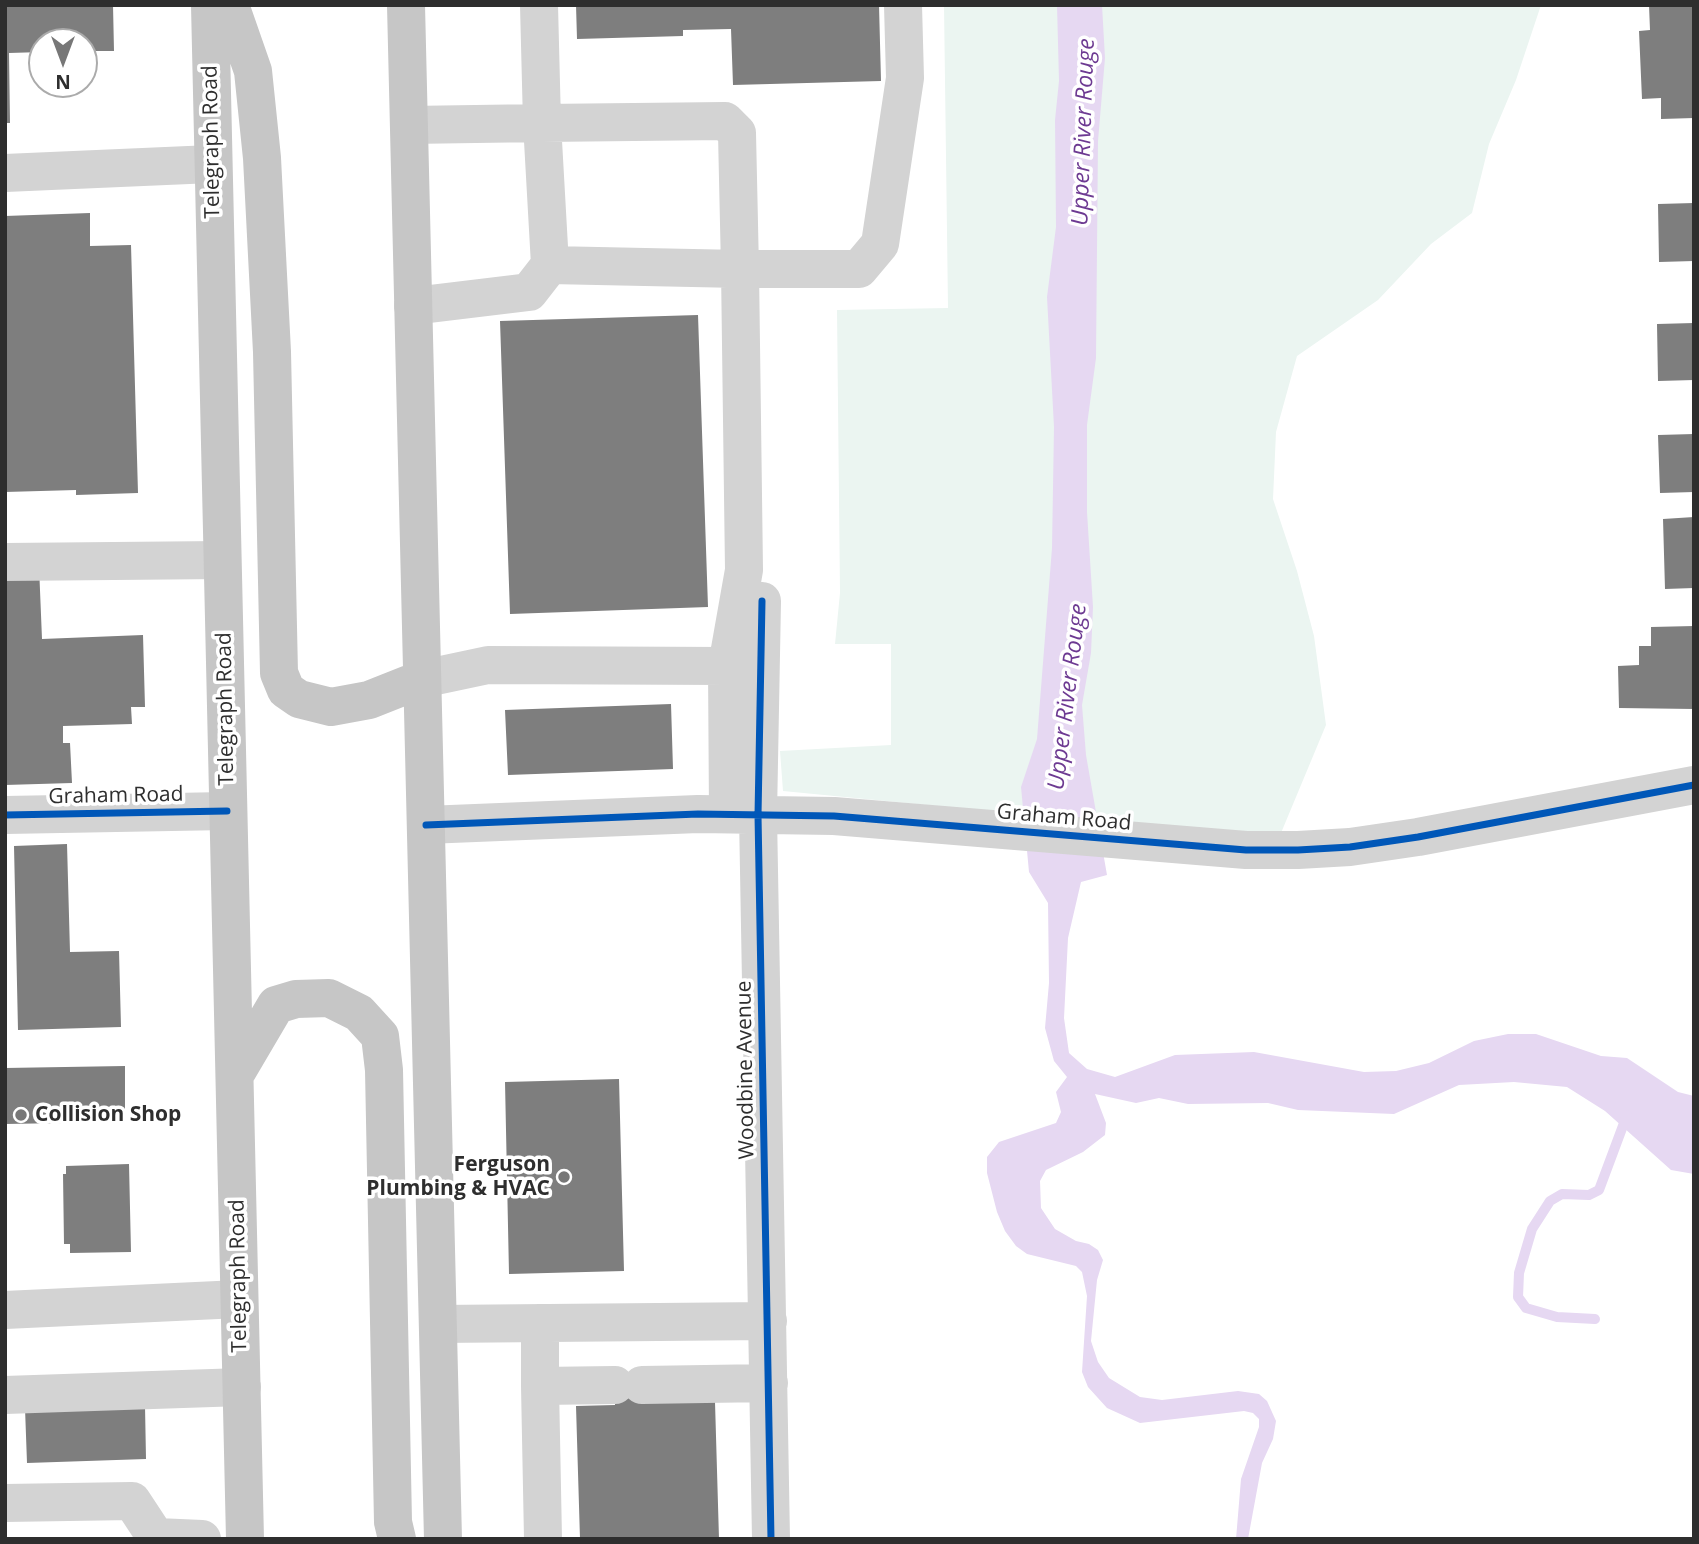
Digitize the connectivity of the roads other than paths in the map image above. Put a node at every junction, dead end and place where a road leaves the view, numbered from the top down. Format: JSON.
{"nodes":[{"id":1,"x":210,"y":5,"type":"edge"},
{"id":2,"x":230,"y":5,"type":"edge"},
{"id":3,"x":406,"y":5,"type":"edge"},
{"id":4,"x":539,"y":5,"type":"edge"},
{"id":5,"x":903,"y":5,"type":"edge"},
{"id":6,"x":542,"y":123,"type":"junction"},
{"id":7,"x":409,"y":125,"type":"junction"},
{"id":8,"x":212,"y":164,"type":"junction"},
{"id":9,"x":5,"y":173,"type":"edge"},
{"id":10,"x":551,"y":265,"type":"junction"},
{"id":11,"x":740,"y":269,"type":"junction"},
{"id":12,"x":413,"y":306,"type":"junction"},
{"id":13,"x":222,"y":560,"type":"junction"},
{"id":14,"x":5,"y":562,"type":"edge"},
{"id":15,"x":762,"y":601,"type":"dead end"},
{"id":16,"x":727,"y":666,"type":"junction"},
{"id":17,"x":422,"y":679,"type":"junction"},
{"id":18,"x":1694,"y":785,"type":"edge"},
{"id":19,"x":227,"y":811,"type":"junction"},
{"id":20,"x":743,"y":814,"type":"junction"},
{"id":21,"x":5,"y":815,"type":"edge"},
{"id":22,"x":426,"y":825,"type":"junction"},
{"id":23,"x":236,"y":1073,"type":"junction"},
{"id":24,"x":239,"y":1299,"type":"junction"},
{"id":25,"x":5,"y":1310,"type":"edge"},
{"id":26,"x":768,"y":1321,"type":"junction"},
{"id":27,"x":540,"y":1323,"type":"junction"},
{"id":28,"x":438,"y":1324,"type":"junction"},
{"id":29,"x":769,"y":1383,"type":"junction"},
{"id":30,"x":540,"y":1386,"type":"junction"},
{"id":31,"x":242,"y":1387,"type":"junction"},
{"id":32,"x":5,"y":1395,"type":"edge"},
{"id":33,"x":5,"y":1503,"type":"edge"},
{"id":34,"x":157,"y":1538,"type":"edge"},
{"id":35,"x":202,"y":1539,"type":"edge"},
{"id":36,"x":245,"y":1539,"type":"edge"},
{"id":37,"x":397,"y":1539,"type":"edge"},
{"id":38,"x":443,"y":1539,"type":"edge"},
{"id":39,"x":542,"y":1539,"type":"edge"},
{"id":40,"x":771,"y":1539,"type":"edge"}],
"edges":[{"from":1,"to":8,"type":"main road","name":"Telegraph Road"},
{"from":2,"to":17,"type":"main road"},
{"from":3,"to":7,"type":"main road"},
{"from":4,"to":6,"type":"street"},
{"from":5,"to":11,"type":"street"},
{"from":6,"to":7,"type":"street"},
{"from":6,"to":10,"type":"street"},
{"from":6,"to":11,"type":"street"},
{"from":7,"to":12,"type":"main road"},
{"from":8,"to":9,"type":"street"},
{"from":8,"to":13,"type":"main road","name":"Telegraph Road"},
{"from":10,"to":11,"type":"street"},
{"from":10,"to":12,"type":"street"},
{"from":11,"to":16,"type":"street"},
{"from":12,"to":17,"type":"main road"},
{"from":13,"to":14,"type":"street"},
{"from":13,"to":19,"type":"main road","name":"Telegraph Road"},
{"from":15,"to":20,"type":"street","name":"Woodbine Avenue"},
{"from":16,"to":17,"type":"street"},
{"from":16,"to":20,"type":"street"},
{"from":17,"to":22,"type":"main road"},
{"from":18,"to":20,"type":"street","name":"Graham Road"},
{"from":19,"to":21,"type":"street","name":"Graham Road"},
{"from":19,"to":23,"type":"main road","name":"Telegraph Road"},
{"from":20,"to":22,"type":"street","name":"Graham Road"},
{"from":20,"to":26,"type":"street","name":"Woodbine Avenue"},
{"from":22,"to":28,"type":"main road"},
{"from":23,"to":24,"type":"main road","name":"Telegraph Road"},
{"from":23,"to":37,"type":"main road"},
{"from":24,"to":25,"type":"street"},
{"from":24,"to":31,"type":"main road","name":"Telegraph Road"},
{"from":26,"to":27,"type":"street"},
{"from":26,"to":29,"type":"street","name":"Woodbine Avenue"},
{"from":27,"to":28,"type":"street"},
{"from":27,"to":30,"type":"street"},
{"from":28,"to":38,"type":"main road"},
{"from":29,"to":30,"type":"street"},
{"from":29,"to":40,"type":"street","name":"Woodbine Avenue"},
{"from":30,"to":39,"type":"street"},
{"from":31,"to":32,"type":"street"},
{"from":31,"to":36,"type":"main road","name":"Telegraph Road"},
{"from":33,"to":34,"type":"street"},
{"from":34,"to":35,"type":"street"}]}
